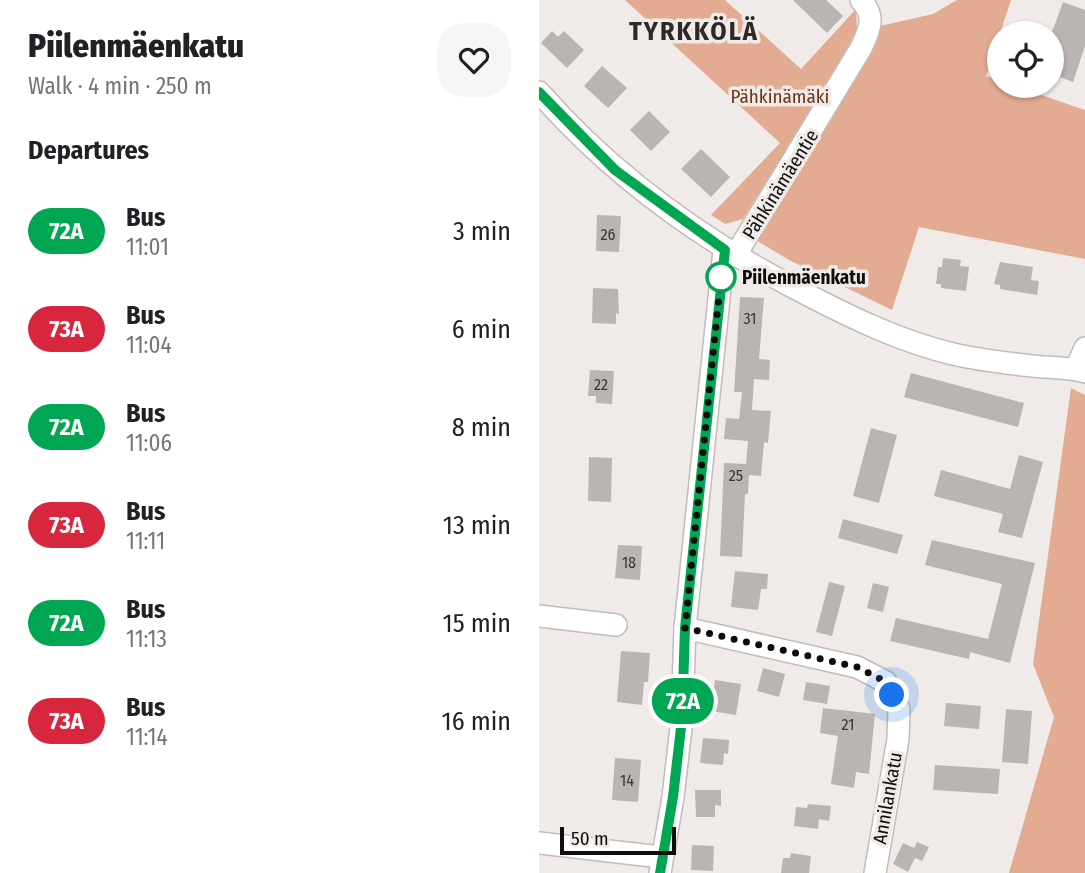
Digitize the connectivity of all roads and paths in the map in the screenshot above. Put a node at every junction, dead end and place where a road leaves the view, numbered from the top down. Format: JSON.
{"nodes":[{"id":1,"x":861,"y":0,"type":"edge"},
{"id":2,"x":540,"y":96,"type":"edge"},
{"id":3,"x":730,"y":253,"type":"junction"},
{"id":4,"x":1085,"y":348,"type":"edge"},
{"id":5,"x":1080,"y":371,"type":"edge"},
{"id":6,"x":539,"y":616,"type":"edge"},
{"id":7,"x":617,"y":625,"type":"dead end"},
{"id":8,"x":685,"y":628,"type":"junction"},
{"id":9,"x":539,"y":843,"type":"edge"},
{"id":10,"x":660,"y":865,"type":"edge"},
{"id":11,"x":874,"y":873,"type":"edge"}],
"edges":[{"from":1,"to":3,"type":"street","name":"Pähkinämäentie"},
{"from":2,"to":3,"type":"street"},
{"from":3,"to":5,"type":"street"},
{"from":3,"to":8,"type":"street","name":"Pähkinämäentie"},
{"from":4,"to":5,"type":"street"},
{"from":6,"to":7,"type":"street"},
{"from":8,"to":10,"type":"street","name":"Pähkinämäentie"},
{"from":8,"to":11,"type":"street","name":"Annilankatu"},
{"from":9,"to":10,"type":"street"}]}
